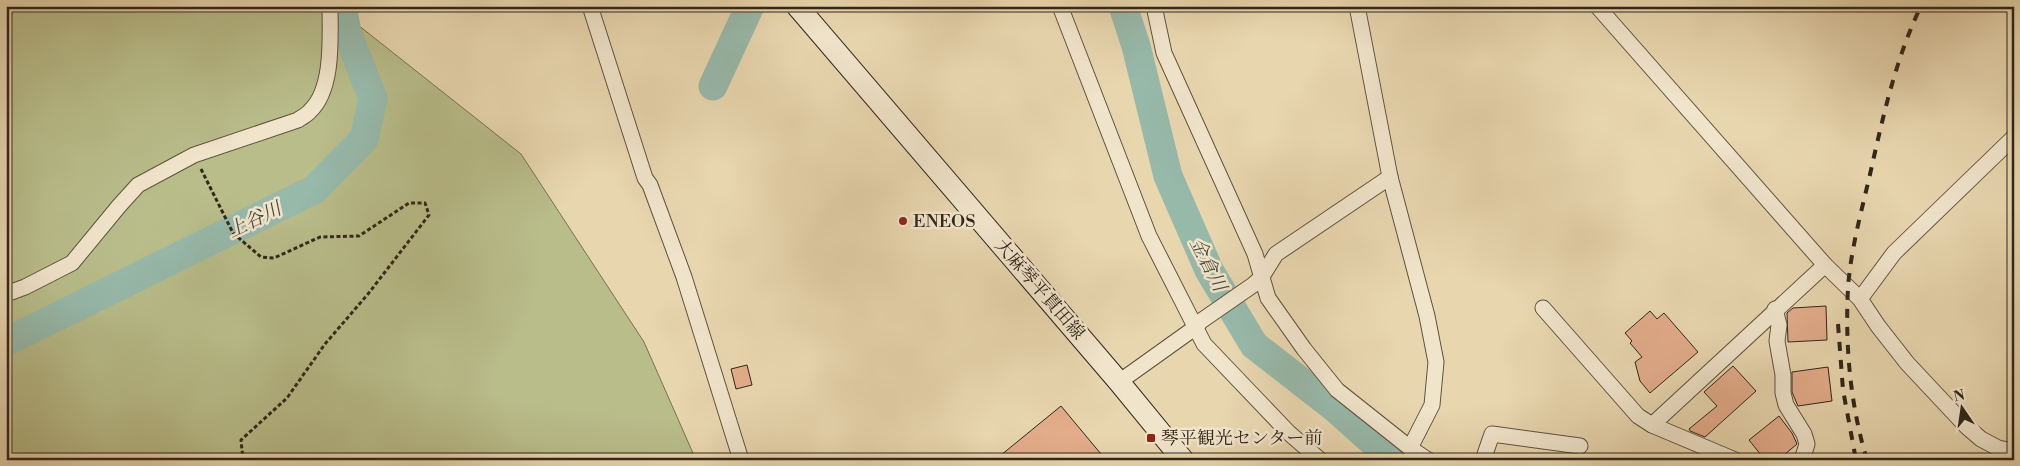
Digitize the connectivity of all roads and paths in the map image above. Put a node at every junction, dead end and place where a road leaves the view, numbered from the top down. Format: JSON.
{"nodes":[{"id":1,"x":330,"y":6,"type":"edge"},
{"id":2,"x":590,"y":6,"type":"edge"},
{"id":3,"x":797,"y":6,"type":"edge"},
{"id":4,"x":1060,"y":6,"type":"edge"},
{"id":5,"x":1154,"y":6,"type":"edge"},
{"id":6,"x":1358,"y":6,"type":"edge"},
{"id":7,"x":1597,"y":6,"type":"edge"},
{"id":8,"x":2014,"y":137,"type":"edge"},
{"id":9,"x":194,"y":155,"type":"junction"},
{"id":10,"x":1390,"y":176,"type":"junction"},
{"id":11,"x":1825,"y":265,"type":"junction"},
{"id":12,"x":1257,"y":282,"type":"junction"},
{"id":13,"x":6,"y":294,"type":"edge"},
{"id":14,"x":1860,"y":299,"type":"junction"},
{"id":15,"x":1543,"y":308,"type":"dead end"},
{"id":16,"x":1775,"y":309,"type":"junction"},
{"id":17,"x":1199,"y":324,"type":"junction"},
{"id":18,"x":1119,"y":382,"type":"junction"},
{"id":19,"x":1652,"y":424,"type":"junction"},
{"id":20,"x":1580,"y":446,"type":"dead end"},
{"id":21,"x":1410,"y":448,"type":"junction"},
{"id":22,"x":2014,"y":451,"type":"edge"},
{"id":23,"x":243,"y":460,"type":"edge"},
{"id":24,"x":741,"y":460,"type":"edge"},
{"id":25,"x":1183,"y":460,"type":"edge"},
{"id":26,"x":1320,"y":460,"type":"edge"},
{"id":27,"x":1428,"y":460,"type":"edge"},
{"id":28,"x":1483,"y":460,"type":"edge"},
{"id":29,"x":1736,"y":460,"type":"edge"},
{"id":30,"x":1802,"y":460,"type":"edge"}],
"edges":[{"from":1,"to":9,"type":"street"},
{"from":2,"to":24,"type":"street"},
{"from":3,"to":18,"type":"main road","name":"大麻琴平貫田線"},
{"from":4,"to":17,"type":"street"},
{"from":5,"to":12,"type":"street"},
{"from":6,"to":10,"type":"street"},
{"from":7,"to":11,"type":"street"},
{"from":8,"to":14,"type":"street"},
{"from":9,"to":13,"type":"street"},
{"from":9,"to":23,"type":"path"},
{"from":10,"to":12,"type":"street"},
{"from":10,"to":21,"type":"street"},
{"from":11,"to":14,"type":"street"},
{"from":11,"to":16,"type":"street"},
{"from":12,"to":17,"type":"street"},
{"from":12,"to":21,"type":"street"},
{"from":14,"to":22,"type":"street"},
{"from":15,"to":19,"type":"street"},
{"from":16,"to":19,"type":"street"},
{"from":16,"to":30,"type":"street"},
{"from":17,"to":18,"type":"street"},
{"from":17,"to":26,"type":"street"},
{"from":18,"to":25,"type":"main road","name":"大麻琴平貫田線"},
{"from":19,"to":29,"type":"street"},
{"from":20,"to":28,"type":"street"},
{"from":21,"to":27,"type":"street"}]}
